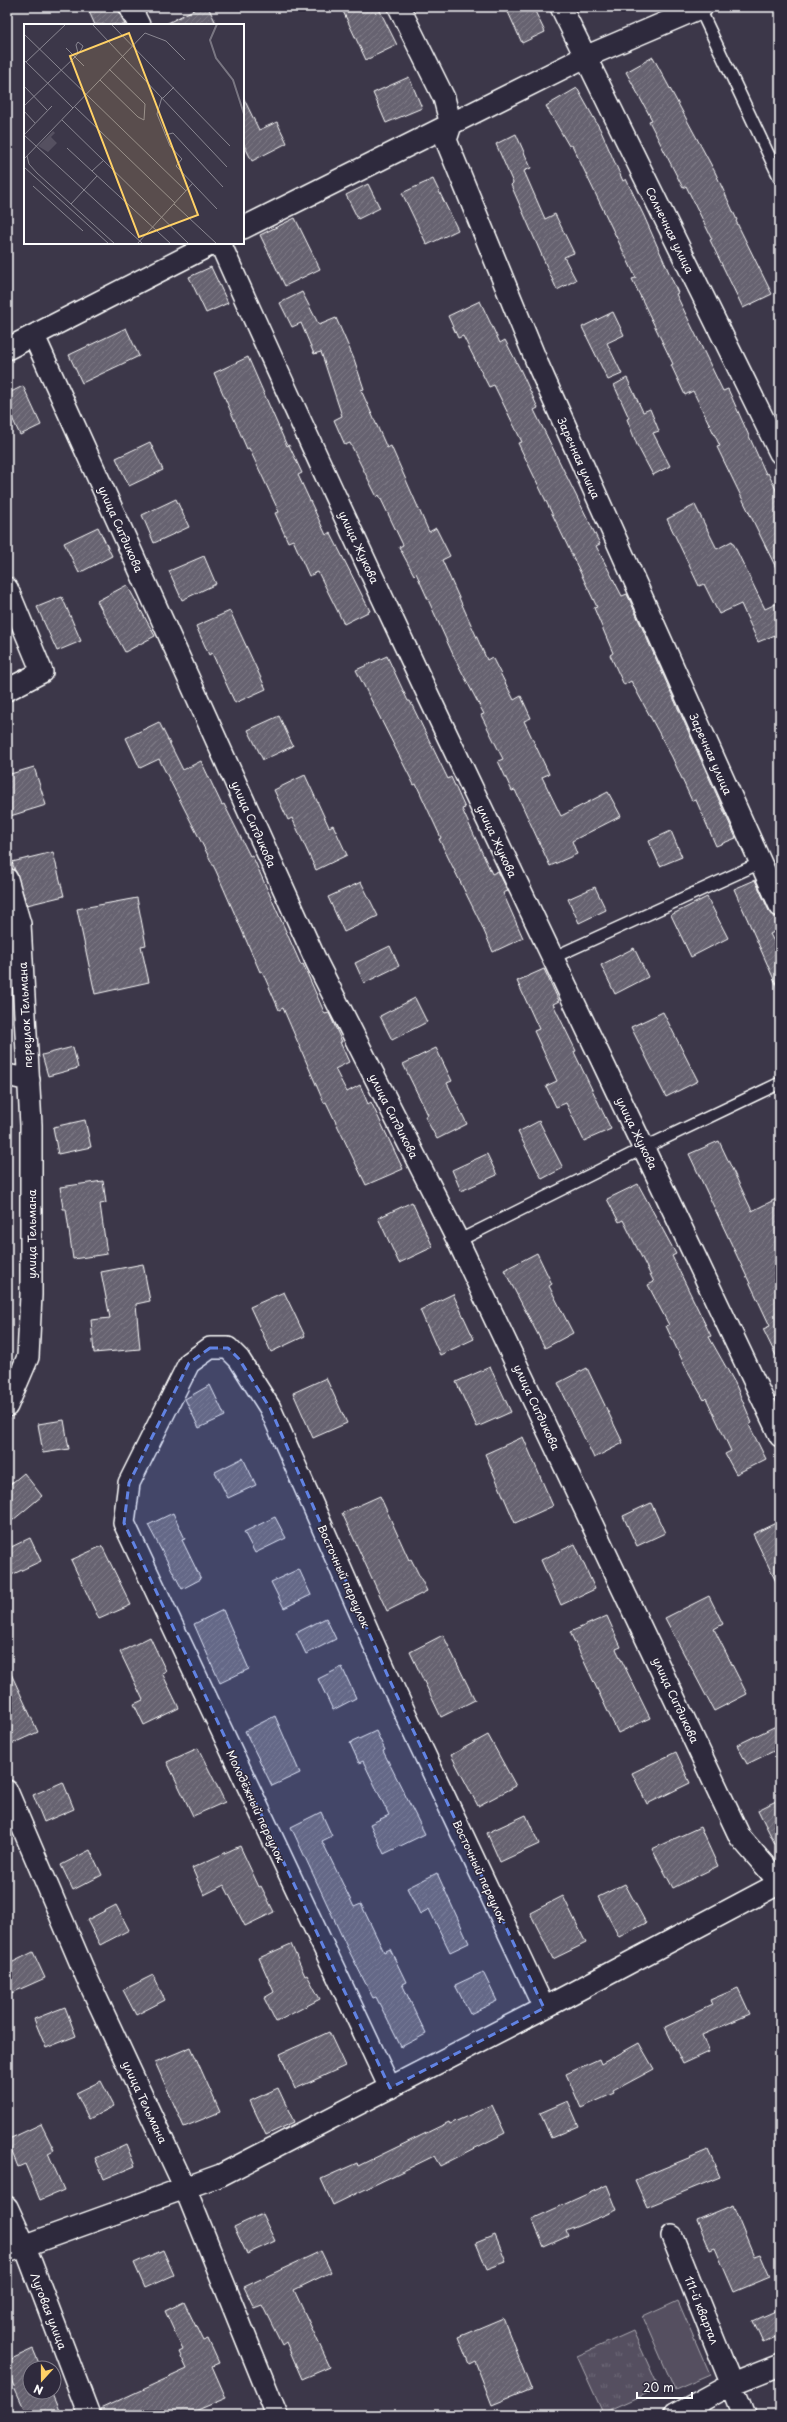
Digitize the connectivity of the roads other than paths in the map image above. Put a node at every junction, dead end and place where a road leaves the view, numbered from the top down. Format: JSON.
{"nodes":[{"id":1,"x":130,"y":7,"type":"edge"},
{"id":2,"x":398,"y":7,"type":"edge"},
{"id":3,"x":561,"y":7,"type":"edge"},
{"id":4,"x":700,"y":8,"type":"edge"},
{"id":5,"x":138,"y":24,"type":"edge"},
{"id":6,"x":585,"y":57,"type":"junction"},
{"id":7,"x":451,"y":125,"type":"junction"},
{"id":8,"x":780,"y":179,"type":"edge"},
{"id":9,"x":244,"y":228,"type":"edge"},
{"id":10,"x":212,"y":244,"type":"edge"},
{"id":11,"x":220,"y":244,"type":"edge"},
{"id":12,"x":34,"y":336,"type":"junction"},
{"id":13,"x":7,"y":349,"type":"edge"},
{"id":14,"x":780,"y":453,"type":"edge"},
{"id":15,"x":7,"y":588,"type":"edge"},
{"id":16,"x":7,"y":690,"type":"edge"},
{"id":17,"x":760,"y":863,"type":"junction"},
{"id":18,"x":7,"y":879,"type":"edge"},
{"id":19,"x":780,"y":906,"type":"edge"},
{"id":20,"x":552,"y":958,"type":"junction"},
{"id":21,"x":7,"y":1075,"type":"edge"},
{"id":22,"x":29,"y":1080,"type":"junction"},
{"id":23,"x":780,"y":1083,"type":"edge"},
{"id":24,"x":644,"y":1148,"type":"junction"},
{"id":25,"x":458,"y":1241,"type":"junction"},
{"id":26,"x":7,"y":1406,"type":"edge"},
{"id":27,"x":780,"y":1436,"type":"edge"},
{"id":28,"x":124,"y":1523,"type":"joint"},
{"id":29,"x":7,"y":1790,"type":"edge"},
{"id":30,"x":780,"y":1883,"type":"edge"},
{"id":31,"x":544,"y":2008,"type":"junction"},
{"id":32,"x":390,"y":2088,"type":"junction"},
{"id":33,"x":185,"y":2188,"type":"junction"},
{"id":34,"x":7,"y":2208,"type":"edge"},
{"id":35,"x":672,"y":2236,"type":"dead end"},
{"id":36,"x":16,"y":2248,"type":"edge"},
{"id":37,"x":780,"y":2365,"type":"edge"},
{"id":38,"x":732,"y":2384,"type":"junction"},
{"id":39,"x":679,"y":2414,"type":"edge"},
{"id":40,"x":89,"y":2415,"type":"edge"},
{"id":41,"x":277,"y":2415,"type":"edge"},
{"id":42,"x":744,"y":2415,"type":"edge"}],
"edges":[{"from":1,"to":5,"type":"street"},
{"from":2,"to":7,"type":"street","name":"Заречная улица"},
{"from":3,"to":6,"type":"street","name":"Солнечная улица"},
{"from":4,"to":6,"type":"street"},
{"from":4,"to":8,"type":"lane"},
{"from":6,"to":7,"type":"street"},
{"from":6,"to":14,"type":"street","name":"Солнечная улица"},
{"from":7,"to":9,"type":"street"},
{"from":7,"to":17,"type":"street","name":"Заречная улица"},
{"from":10,"to":12,"type":"street"},
{"from":11,"to":20,"type":"street","name":"улица Жукова"},
{"from":12,"to":13,"type":"street"},
{"from":12,"to":25,"type":"street","name":"улица Ситдикова"},
{"from":15,"to":16,"type":"street"},
{"from":17,"to":19,"type":"street","name":"Заречная улица"},
{"from":17,"to":20,"type":"lane"},
{"from":18,"to":22,"type":"street","name":"переулок Тельмана"},
{"from":20,"to":24,"type":"street","name":"улица Жукова"},
{"from":21,"to":22,"type":"street"},
{"from":22,"to":26,"type":"street","name":"улица Тельмана"},
{"from":23,"to":24,"type":"lane"},
{"from":24,"to":25,"type":"lane"},
{"from":24,"to":27,"type":"street","name":"улица Жукова"},
{"from":25,"to":30,"type":"street","name":"улица Ситдикова"},
{"from":28,"to":31,"type":"street","name":"Восточный переулок"},
{"from":28,"to":32,"type":"street","name":"Молодёжный переулок"},
{"from":29,"to":33,"type":"street","name":"улица Тельмана"},
{"from":30,"to":31,"type":"street"},
{"from":31,"to":32,"type":"street"},
{"from":32,"to":33,"type":"street"},
{"from":33,"to":36,"type":"street"},
{"from":33,"to":41,"type":"street","name":"улица Тельмана"},
{"from":34,"to":36,"type":"street","name":"Луговая улица"},
{"from":35,"to":38,"type":"street","name":"111-й квартал"},
{"from":36,"to":40,"type":"street","name":"Луговая улица"},
{"from":37,"to":38,"type":"street"},
{"from":38,"to":39,"type":"street"},
{"from":38,"to":42,"type":"street","name":"111-й квартал"}]}
